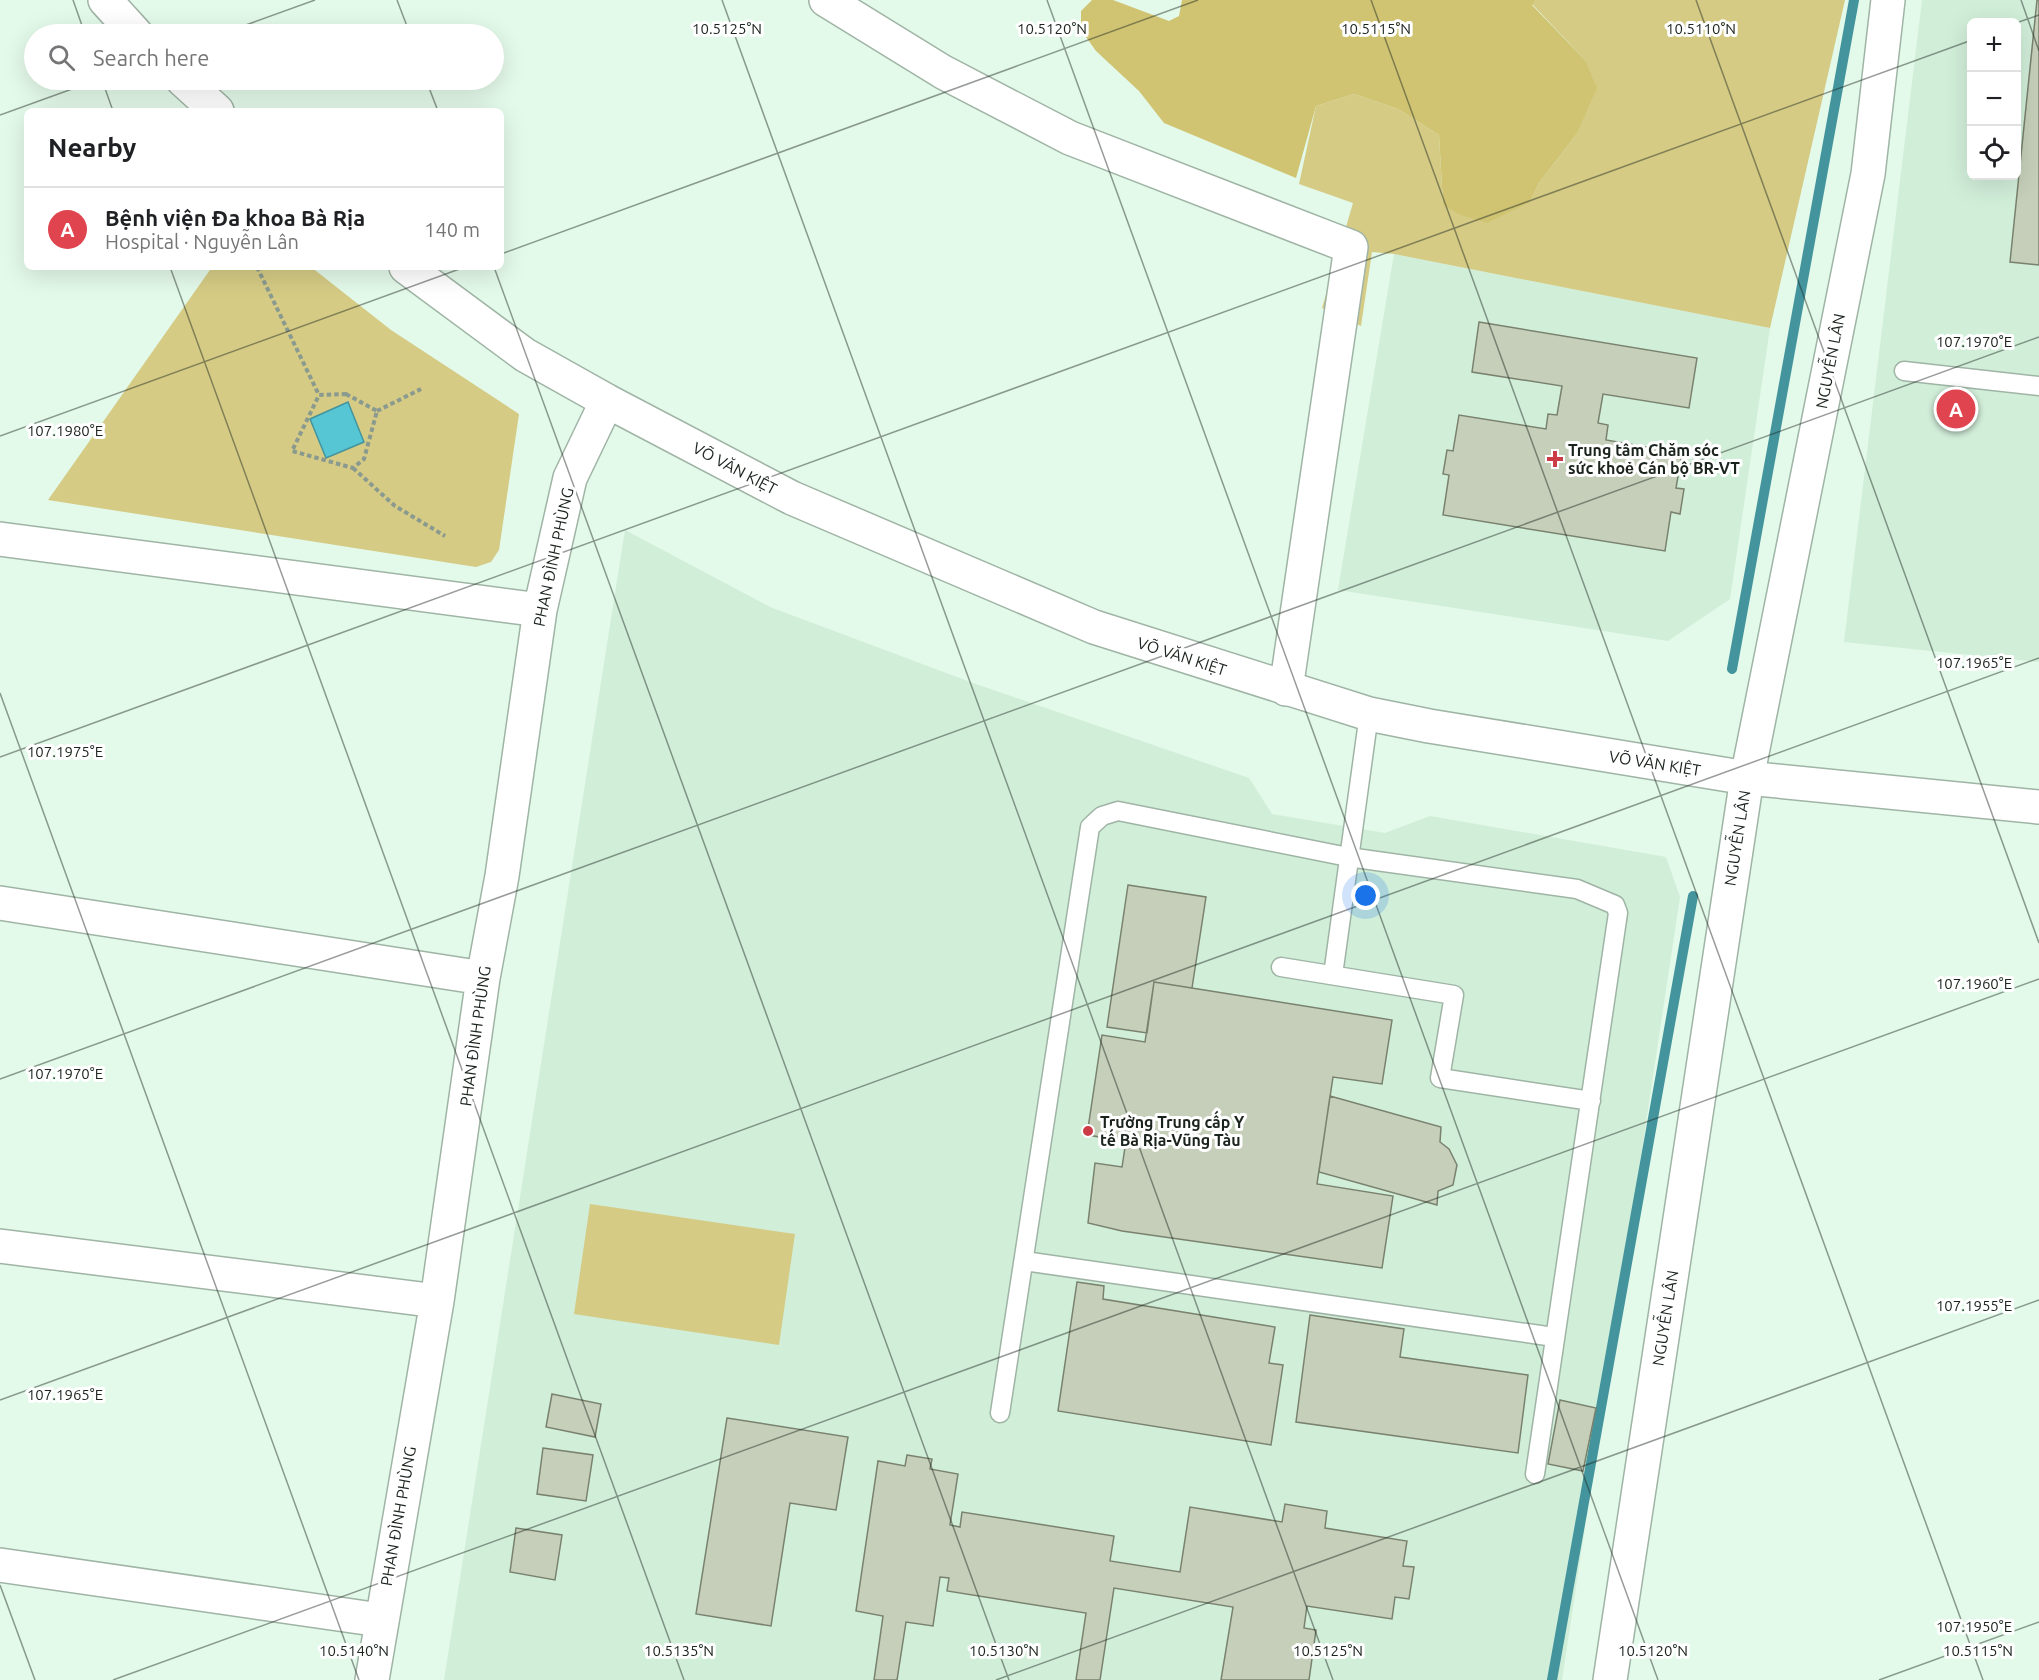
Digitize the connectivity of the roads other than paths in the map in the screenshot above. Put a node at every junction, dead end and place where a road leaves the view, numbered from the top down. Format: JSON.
{"nodes":[{"id":1,"x":105,"y":0,"type":"edge"},
{"id":2,"x":826,"y":0,"type":"edge"},
{"id":3,"x":1888,"y":0,"type":"edge"},
{"id":4,"x":127,"y":24,"type":"edge"},
{"id":5,"x":194,"y":90,"type":"edge"},
{"id":6,"x":214,"y":108,"type":"edge"},
{"id":7,"x":410,"y":270,"type":"edge"},
{"id":8,"x":1904,"y":371,"type":"dead end"},
{"id":9,"x":2039,"y":386,"type":"edge"},
{"id":10,"x":607,"y":402,"type":"junction"},
{"id":11,"x":0,"y":539,"type":"edge"},
{"id":12,"x":540,"y":610,"type":"junction"},
{"id":13,"x":1286,"y":689,"type":"junction"},
{"id":14,"x":1369,"y":714,"type":"junction"},
{"id":15,"x":1746,"y":778,"type":"junction"},
{"id":16,"x":2039,"y":807,"type":"edge"},
{"id":17,"x":1348,"y":857,"type":"junction"},
{"id":18,"x":0,"y":903,"type":"edge"},
{"id":19,"x":1281,"y":966,"type":"dead end"},
{"id":20,"x":1333,"y":975,"type":"junction"},
{"id":21,"x":483,"y":978,"type":"junction"},
{"id":22,"x":1591,"y":1101,"type":"junction"},
{"id":23,"x":0,"y":1246,"type":"edge"},
{"id":24,"x":1024,"y":1261,"type":"junction"},
{"id":25,"x":437,"y":1301,"type":"junction"},
{"id":26,"x":1554,"y":1337,"type":"junction"},
{"id":27,"x":1000,"y":1413,"type":"dead end"},
{"id":28,"x":1535,"y":1474,"type":"dead end"},
{"id":29,"x":0,"y":1565,"type":"edge"},
{"id":30,"x":380,"y":1620,"type":"junction"},
{"id":31,"x":372,"y":1680,"type":"edge"},
{"id":32,"x":1610,"y":1680,"type":"edge"}],
"edges":[{"from":1,"to":4,"type":"street"},
{"from":2,"to":13,"type":"street"},
{"from":3,"to":15,"type":"street","name":"NGUYỄN LÂN"},
{"from":5,"to":6,"type":"street"},
{"from":7,"to":10,"type":"street","name":"VÕ VĂN KIỆT"},
{"from":8,"to":9,"type":"lane"},
{"from":10,"to":12,"type":"street","name":"PHAN ĐÌNH PHÙNG"},
{"from":10,"to":13,"type":"street","name":"VÕ VĂN KIỆT"},
{"from":11,"to":12,"type":"street"},
{"from":12,"to":21,"type":"street","name":"PHAN ĐÌNH PHÙNG"},
{"from":13,"to":14,"type":"street","name":"VÕ VĂN KIỆT"},
{"from":14,"to":15,"type":"street","name":"VÕ VĂN KIỆT"},
{"from":14,"to":17,"type":"lane"},
{"from":15,"to":16,"type":"street","name":"VÕ VĂN KIỆT"},
{"from":15,"to":32,"type":"street","name":"NGUYỄN LÂN"},
{"from":17,"to":20,"type":"lane"},
{"from":17,"to":22,"type":"lane"},
{"from":17,"to":24,"type":"lane"},
{"from":18,"to":21,"type":"street"},
{"from":19,"to":20,"type":"lane"},
{"from":20,"to":22,"type":"lane"},
{"from":21,"to":25,"type":"street","name":"PHAN ĐÌNH PHÙNG"},
{"from":22,"to":26,"type":"lane"},
{"from":23,"to":25,"type":"street"},
{"from":24,"to":26,"type":"lane"},
{"from":24,"to":27,"type":"lane"},
{"from":25,"to":30,"type":"street","name":"PHAN ĐÌNH PHÙNG"},
{"from":26,"to":28,"type":"lane"},
{"from":29,"to":30,"type":"street"},
{"from":30,"to":31,"type":"street","name":"PHAN ĐÌNH PHÙNG"}]}
